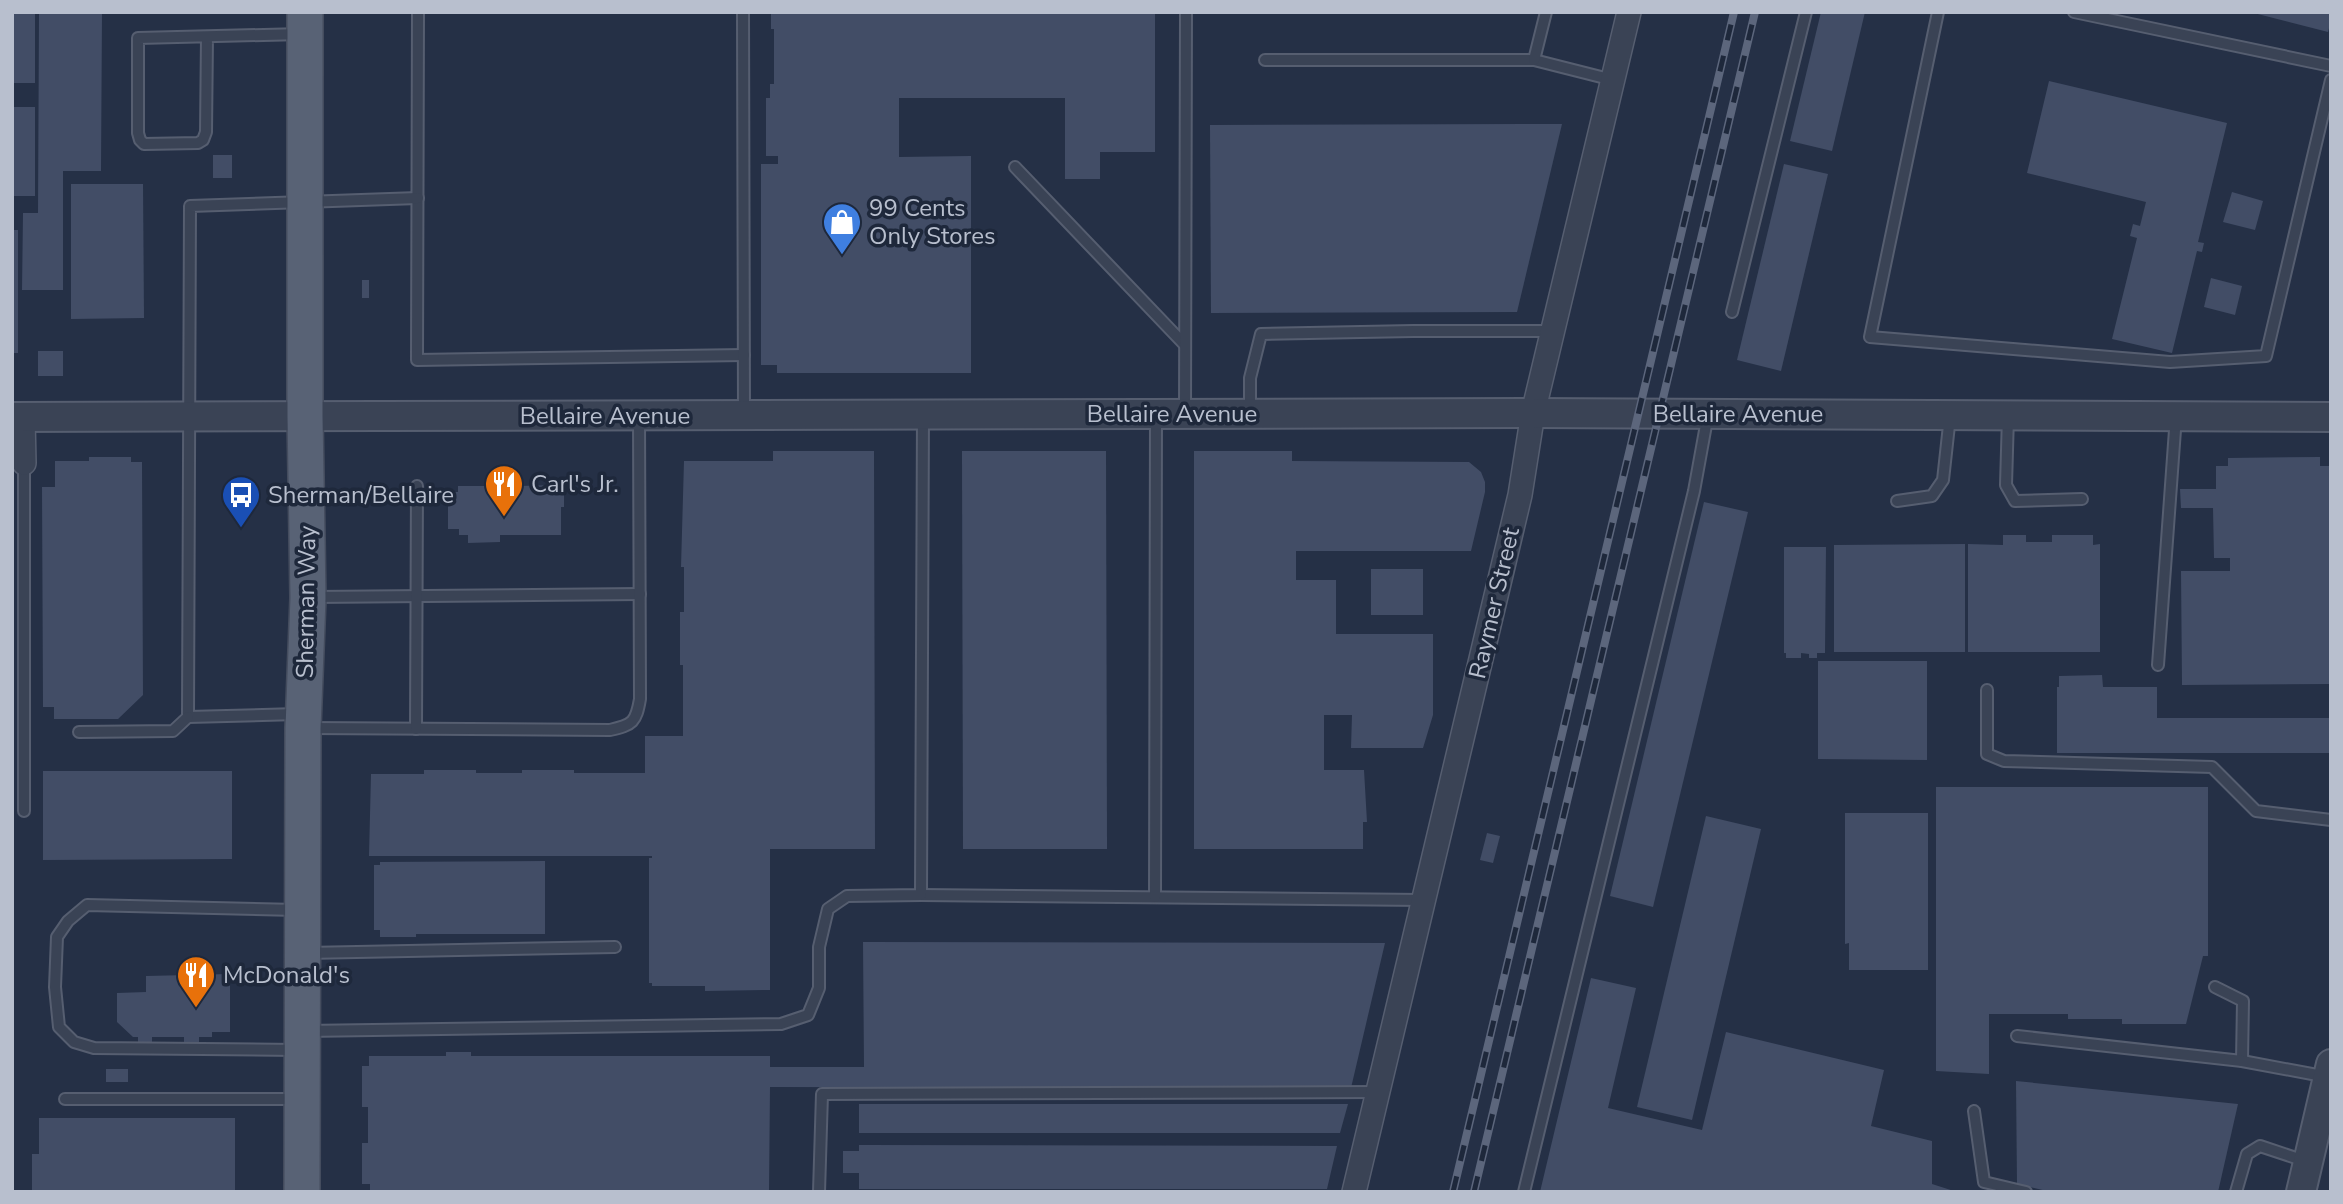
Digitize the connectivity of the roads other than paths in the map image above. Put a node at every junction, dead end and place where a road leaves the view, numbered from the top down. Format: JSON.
{"nodes":[{"id":1,"x":418,"y":12,"type":"edge"},
{"id":2,"x":743,"y":12,"type":"edge"},
{"id":3,"x":1186,"y":12,"type":"edge"},
{"id":4,"x":1546,"y":12,"type":"edge"},
{"id":5,"x":1629,"y":12,"type":"edge"},
{"id":6,"x":1806,"y":12,"type":"edge"},
{"id":7,"x":1938,"y":12,"type":"edge"},
{"id":8,"x":2074,"y":12,"type":"edge"},
{"id":9,"x":305,"y":23,"type":"edge"},
{"id":10,"x":207,"y":37,"type":"junction"},
{"id":11,"x":1265,"y":60,"type":"dead end"},
{"id":12,"x":1534,"y":60,"type":"junction"},
{"id":13,"x":2331,"y":66,"type":"edge"},
{"id":14,"x":1613,"y":80,"type":"junction"},
{"id":15,"x":2331,"y":80,"type":"edge"},
{"id":16,"x":1015,"y":167,"type":"dead end"},
{"id":17,"x":418,"y":198,"type":"junction"},
{"id":18,"x":305,"y":202,"type":"junction"},
{"id":19,"x":1732,"y":312,"type":"dead end"},
{"id":20,"x":1553,"y":331,"type":"junction"},
{"id":21,"x":1185,"y":345,"type":"junction"},
{"id":22,"x":744,"y":355,"type":"junction"},
{"id":23,"x":1156,"y":414,"type":"junction"},
{"id":24,"x":1185,"y":414,"type":"junction"},
{"id":25,"x":1251,"y":414,"type":"junction"},
{"id":26,"x":1533,"y":414,"type":"junction"},
{"id":27,"x":1708,"y":414,"type":"junction"},
{"id":28,"x":639,"y":415,"type":"junction"},
{"id":29,"x":744,"y":415,"type":"junction"},
{"id":30,"x":923,"y":415,"type":"junction"},
{"id":31,"x":1950,"y":415,"type":"junction"},
{"id":32,"x":2008,"y":415,"type":"junction"},
{"id":33,"x":305,"y":416,"type":"junction"},
{"id":34,"x":2176,"y":416,"type":"junction"},
{"id":35,"x":18,"y":417,"type":"edge"},
{"id":36,"x":190,"y":417,"type":"junction"},
{"id":37,"x":2331,"y":417,"type":"edge"},
{"id":38,"x":24,"y":463,"type":"joint"},
{"id":39,"x":417,"y":486,"type":"dead end"},
{"id":40,"x":2082,"y":499,"type":"dead end"},
{"id":41,"x":1898,"y":501,"type":"dead end"},
{"id":42,"x":640,"y":594,"type":"junction"},
{"id":43,"x":416,"y":596,"type":"junction"},
{"id":44,"x":308,"y":598,"type":"junction"},
{"id":45,"x":2158,"y":665,"type":"dead end"},
{"id":46,"x":1987,"y":690,"type":"dead end"},
{"id":47,"x":188,"y":717,"type":"junction"},
{"id":48,"x":304,"y":721,"type":"junction"},
{"id":49,"x":416,"y":729,"type":"junction"},
{"id":50,"x":79,"y":732,"type":"dead end"},
{"id":51,"x":24,"y":811,"type":"dead end"},
{"id":52,"x":2331,"y":820,"type":"edge"},
{"id":53,"x":921,"y":895,"type":"junction"},
{"id":54,"x":1155,"y":897,"type":"junction"},
{"id":55,"x":1423,"y":900,"type":"junction"},
{"id":56,"x":303,"y":910,"type":"junction"},
{"id":57,"x":615,"y":947,"type":"dead end"},
{"id":58,"x":303,"y":953,"type":"junction"},
{"id":59,"x":2215,"y":986,"type":"dead end"},
{"id":60,"x":2017,"y":1036,"type":"dead end"},
{"id":61,"x":303,"y":1041,"type":"junction"},
{"id":62,"x":2242,"y":1061,"type":"junction"},
{"id":63,"x":2329,"y":1071,"type":"edge"},
{"id":64,"x":1377,"y":1092,"type":"junction"},
{"id":65,"x":65,"y":1099,"type":"dead end"},
{"id":66,"x":302,"y":1099,"type":"junction"},
{"id":67,"x":1974,"y":1111,"type":"dead end"},
{"id":68,"x":2308,"y":1163,"type":"junction"},
{"id":69,"x":302,"y":1192,"type":"edge"},
{"id":70,"x":819,"y":1192,"type":"edge"},
{"id":71,"x":1354,"y":1192,"type":"edge"},
{"id":72,"x":1524,"y":1192,"type":"edge"},
{"id":73,"x":2026,"y":1192,"type":"edge"},
{"id":74,"x":2236,"y":1192,"type":"edge"},
{"id":75,"x":2301,"y":1192,"type":"edge"}],
"edges":[{"from":1,"to":17,"type":"lane"},
{"from":2,"to":22,"type":"lane"},
{"from":3,"to":21,"type":"lane"},
{"from":4,"to":12,"type":"lane"},
{"from":5,"to":14,"type":"street","name":"Raymer Street"},
{"from":6,"to":19,"type":"lane"},
{"from":7,"to":15,"type":"lane"},
{"from":8,"to":13,"type":"lane"},
{"from":9,"to":10,"type":"lane"},
{"from":9,"to":18,"type":"main road","name":"Sherman Way"},
{"from":10,"to":10,"type":"lane"},
{"from":11,"to":12,"type":"lane"},
{"from":12,"to":14,"type":"lane"},
{"from":14,"to":20,"type":"street","name":"Raymer Street"},
{"from":16,"to":21,"type":"lane"},
{"from":17,"to":18,"type":"lane"},
{"from":17,"to":22,"type":"lane"},
{"from":18,"to":33,"type":"main road","name":"Sherman Way"},
{"from":18,"to":36,"type":"lane"},
{"from":20,"to":25,"type":"lane"},
{"from":20,"to":26,"type":"street","name":"Raymer Street"},
{"from":21,"to":24,"type":"lane"},
{"from":22,"to":29,"type":"lane"},
{"from":23,"to":24,"type":"street","name":"Bellaire Avenue"},
{"from":23,"to":30,"type":"street","name":"Bellaire Avenue"},
{"from":23,"to":54,"type":"lane"},
{"from":24,"to":25,"type":"street","name":"Bellaire Avenue"},
{"from":25,"to":26,"type":"street","name":"Bellaire Avenue"},
{"from":26,"to":27,"type":"street","name":"Bellaire Avenue"},
{"from":26,"to":55,"type":"street","name":"Raymer Street"},
{"from":27,"to":31,"type":"street","name":"Bellaire Avenue"},
{"from":27,"to":72,"type":"lane"},
{"from":28,"to":29,"type":"street","name":"Bellaire Avenue"},
{"from":28,"to":33,"type":"street","name":"Bellaire Avenue"},
{"from":28,"to":42,"type":"lane"},
{"from":29,"to":30,"type":"street","name":"Bellaire Avenue"},
{"from":30,"to":53,"type":"lane"},
{"from":31,"to":32,"type":"street","name":"Bellaire Avenue"},
{"from":31,"to":41,"type":"lane"},
{"from":32,"to":34,"type":"street","name":"Bellaire Avenue"},
{"from":32,"to":40,"type":"lane"},
{"from":33,"to":36,"type":"street","name":"Bellaire Avenue"},
{"from":33,"to":44,"type":"main road","name":"Sherman Way"},
{"from":34,"to":37,"type":"street","name":"Bellaire Avenue"},
{"from":34,"to":45,"type":"lane"},
{"from":35,"to":36,"type":"street","name":"Bellaire Avenue"},
{"from":35,"to":38,"type":"street"},
{"from":36,"to":47,"type":"lane"},
{"from":38,"to":51,"type":"lane"},
{"from":39,"to":43,"type":"lane"},
{"from":42,"to":43,"type":"lane"},
{"from":42,"to":49,"type":"lane"},
{"from":43,"to":44,"type":"lane"},
{"from":43,"to":49,"type":"lane"},
{"from":44,"to":48,"type":"main road","name":"Sherman Way"},
{"from":46,"to":52,"type":"lane"},
{"from":47,"to":48,"type":"lane"},
{"from":47,"to":50,"type":"lane"},
{"from":48,"to":49,"type":"lane"},
{"from":48,"to":56,"type":"main road","name":"Sherman Way"},
{"from":53,"to":54,"type":"lane"},
{"from":53,"to":61,"type":"lane"},
{"from":54,"to":55,"type":"lane"},
{"from":55,"to":64,"type":"street","name":"Raymer Street"},
{"from":56,"to":58,"type":"main road","name":"Sherman Way"},
{"from":56,"to":61,"type":"lane"},
{"from":57,"to":58,"type":"lane"},
{"from":58,"to":61,"type":"main road","name":"Sherman Way"},
{"from":59,"to":62,"type":"lane"},
{"from":60,"to":62,"type":"lane"},
{"from":61,"to":66,"type":"main road","name":"Sherman Way"},
{"from":62,"to":63,"type":"lane"},
{"from":63,"to":68,"type":"street"},
{"from":64,"to":70,"type":"lane"},
{"from":64,"to":71,"type":"street","name":"Raymer Street"},
{"from":65,"to":66,"type":"lane"},
{"from":66,"to":69,"type":"main road","name":"Sherman Way"},
{"from":67,"to":73,"type":"lane"},
{"from":68,"to":74,"type":"lane"},
{"from":68,"to":75,"type":"street"}]}
